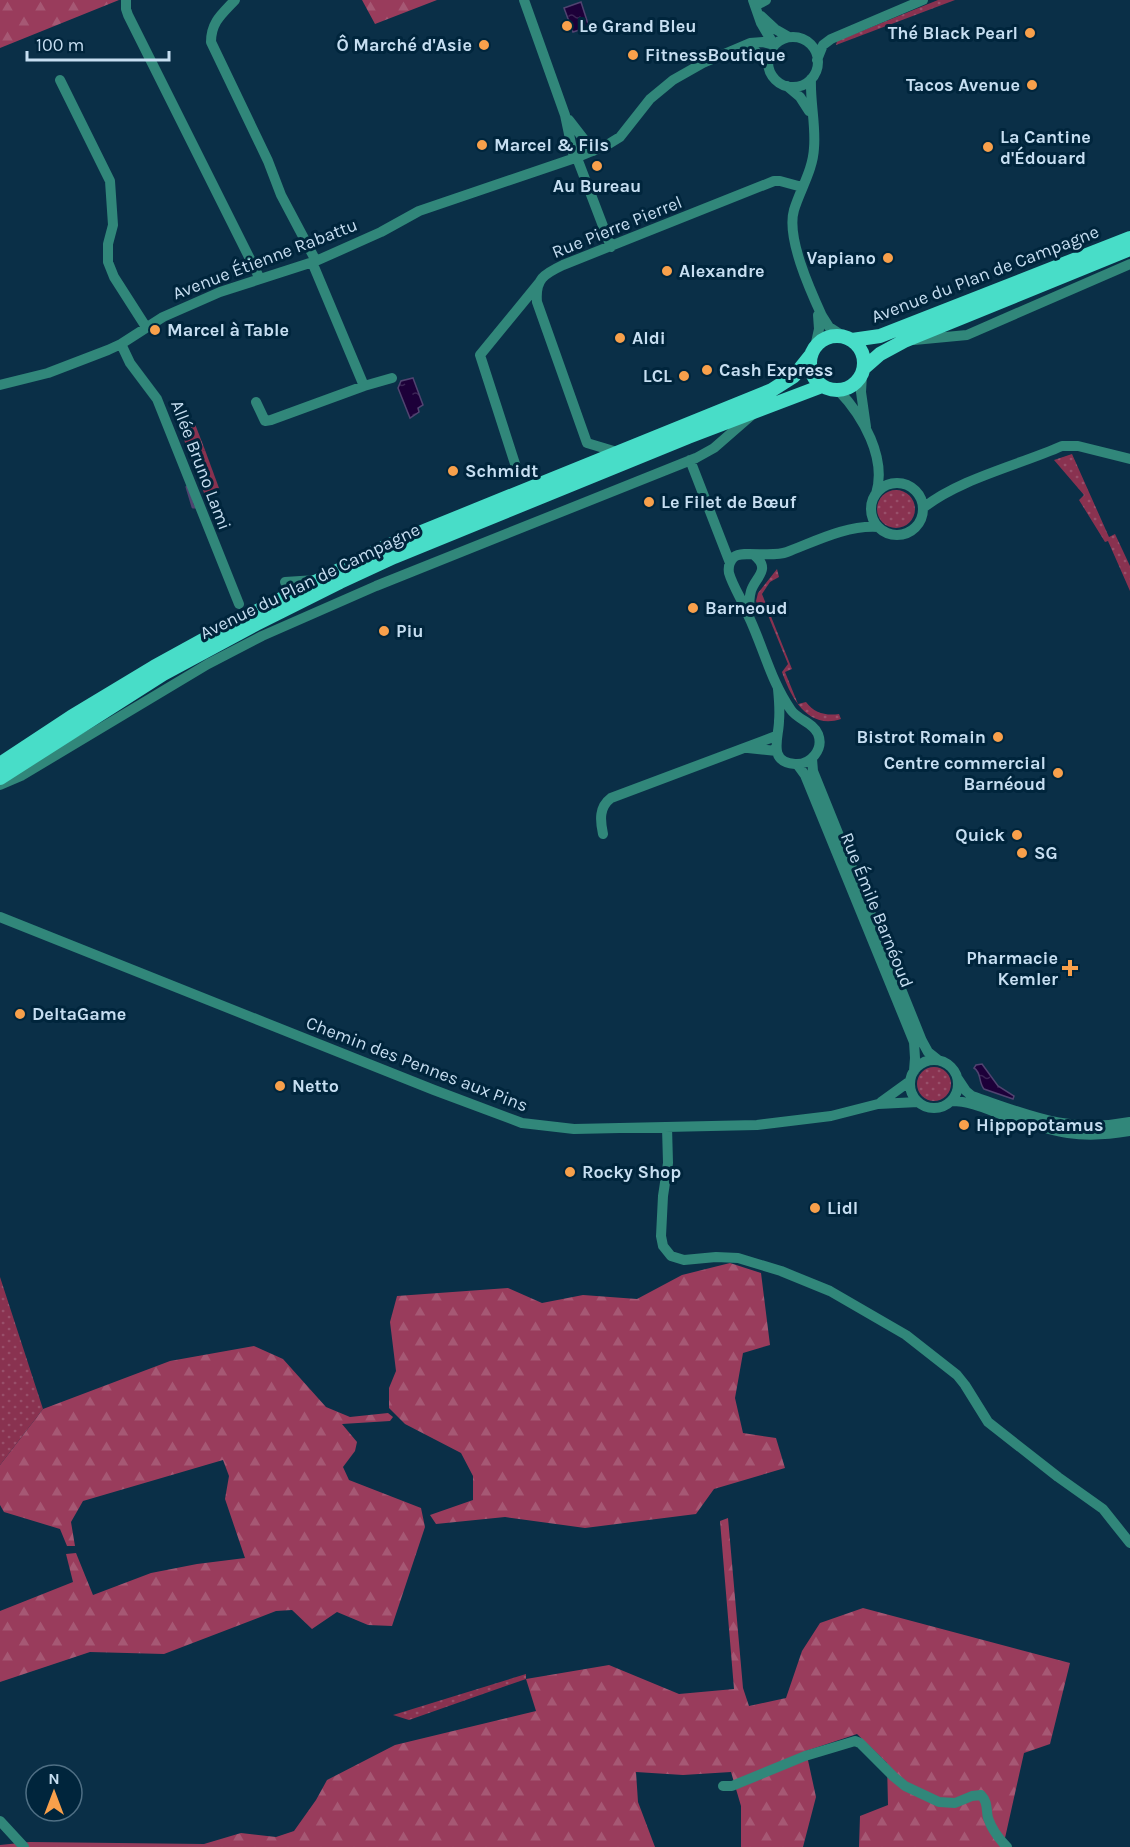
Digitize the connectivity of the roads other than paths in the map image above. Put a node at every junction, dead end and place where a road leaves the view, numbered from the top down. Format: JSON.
{"nodes":[{"id":1,"x":126,"y":0,"type":"edge"},
{"id":2,"x":235,"y":0,"type":"edge"},
{"id":3,"x":524,"y":0,"type":"edge"},
{"id":4,"x":766,"y":0,"type":"edge"},
{"id":5,"x":908,"y":0,"type":"edge"},
{"id":6,"x":922,"y":0,"type":"edge"},
{"id":7,"x":755,"y":5,"type":"edge"},
{"id":8,"x":789,"y":38,"type":"junction"},
{"id":9,"x":804,"y":40,"type":"junction"},
{"id":10,"x":774,"y":45,"type":"junction"},
{"id":11,"x":746,"y":46,"type":"junction"},
{"id":12,"x":817,"y":60,"type":"junction"},
{"id":13,"x":768,"y":63,"type":"junction"},
{"id":14,"x":811,"y":79,"type":"junction"},
{"id":15,"x":60,"y":81,"type":"dead end"},
{"id":16,"x":787,"y":86,"type":"junction"},
{"id":17,"x":565,"y":115,"type":"junction"},
{"id":18,"x":812,"y":120,"type":"junction"},
{"id":19,"x":593,"y":151,"type":"junction"},
{"id":20,"x":576,"y":158,"type":"junction"},
{"id":21,"x":802,"y":187,"type":"junction"},
{"id":22,"x":1130,"y":238,"type":"edge"},
{"id":23,"x":611,"y":247,"type":"junction"},
{"id":24,"x":1130,"y":249,"type":"edge"},
{"id":25,"x":314,"y":262,"type":"junction"},
{"id":26,"x":1130,"y":264,"type":"edge"},
{"id":27,"x":260,"y":279,"type":"junction"},
{"id":28,"x":539,"y":283,"type":"junction"},
{"id":29,"x":815,"y":300,"type":"junction"},
{"id":30,"x":146,"y":327,"type":"junction"},
{"id":31,"x":848,"y":338,"type":"junction"},
{"id":32,"x":904,"y":341,"type":"junction"},
{"id":33,"x":121,"y":344,"type":"junction"},
{"id":34,"x":812,"y":351,"type":"junction"},
{"id":35,"x":863,"y":371,"type":"junction"},
{"id":36,"x":392,"y":378,"type":"dead end"},
{"id":37,"x":0,"y":385,"type":"edge"},
{"id":38,"x":364,"y":386,"type":"junction"},
{"id":39,"x":822,"y":386,"type":"junction"},
{"id":40,"x":838,"y":390,"type":"junction"},
{"id":41,"x":256,"y":402,"type":"dead end"},
{"id":42,"x":757,"y":410,"type":"junction"},
{"id":43,"x":867,"y":434,"type":"junction"},
{"id":44,"x":617,"y":452,"type":"junction"},
{"id":45,"x":1130,"y":459,"type":"edge"},
{"id":46,"x":690,"y":460,"type":"junction"},
{"id":47,"x":878,"y":461,"type":"junction"},
{"id":48,"x":518,"y":473,"type":"dead end"},
{"id":49,"x":898,"y":483,"type":"junction"},
{"id":50,"x":951,"y":490,"type":"junction"},
{"id":51,"x":876,"y":494,"type":"junction"},
{"id":52,"x":919,"y":495,"type":"junction"},
{"id":53,"x":872,"y":508,"type":"junction"},
{"id":54,"x":923,"y":508,"type":"junction"},
{"id":55,"x":878,"y":526,"type":"junction"},
{"id":56,"x":847,"y":529,"type":"junction"},
{"id":57,"x":783,"y":554,"type":"junction"},
{"id":58,"x":754,"y":555,"type":"junction"},
{"id":59,"x":730,"y":563,"type":"junction"},
{"id":60,"x":762,"y":572,"type":"junction"},
{"id":61,"x":731,"y":579,"type":"junction"},
{"id":62,"x":320,"y":580,"type":"junction"},
{"id":63,"x":285,"y":582,"type":"dead end"},
{"id":64,"x":340,"y":582,"type":"junction"},
{"id":65,"x":754,"y":583,"type":"junction"},
{"id":66,"x":376,"y":586,"type":"junction"},
{"id":67,"x":239,"y":604,"type":"dead end"},
{"id":68,"x":749,"y":616,"type":"junction"},
{"id":69,"x":778,"y":689,"type":"junction"},
{"id":70,"x":802,"y":720,"type":"junction"},
{"id":71,"x":777,"y":733,"type":"junction"},
{"id":72,"x":745,"y":748,"type":"junction"},
{"id":73,"x":777,"y":751,"type":"junction"},
{"id":74,"x":812,"y":759,"type":"junction"},
{"id":75,"x":797,"y":764,"type":"junction"},
{"id":76,"x":0,"y":765,"type":"edge"},
{"id":77,"x":0,"y":778,"type":"edge"},
{"id":78,"x":0,"y":785,"type":"edge"},
{"id":79,"x":603,"y":834,"type":"dead end"},
{"id":80,"x":0,"y":917,"type":"edge"},
{"id":81,"x":938,"y":1060,"type":"junction"},
{"id":82,"x":912,"y":1076,"type":"junction"},
{"id":83,"x":958,"y":1079,"type":"junction"},
{"id":84,"x":952,"y":1101,"type":"junction"},
{"id":85,"x":918,"y":1102,"type":"junction"},
{"id":86,"x":878,"y":1104,"type":"junction"},
{"id":87,"x":1130,"y":1122,"type":"edge"},
{"id":88,"x":667,"y":1127,"type":"junction"},
{"id":89,"x":1130,"y":1131,"type":"edge"},
{"id":90,"x":1130,"y":1543,"type":"edge"},
{"id":91,"x":723,"y":1786,"type":"dead end"},
{"id":92,"x":0,"y":1821,"type":"edge"},
{"id":93,"x":24,"y":1847,"type":"edge"},
{"id":94,"x":1008,"y":1847,"type":"edge"}],
"edges":[{"from":1,"to":27,"type":"street"},
{"from":2,"to":25,"type":"street"},
{"from":3,"to":17,"type":"street"},
{"from":4,"to":7,"type":"street"},
{"from":5,"to":9,"type":"street"},
{"from":6,"to":12,"type":"street"},
{"from":7,"to":8,"type":"street"},
{"from":7,"to":10,"type":"street"},
{"from":7,"to":11,"type":"street"},
{"from":8,"to":9,"type":"street"},
{"from":8,"to":10,"type":"street"},
{"from":9,"to":12,"type":"street"},
{"from":10,"to":11,"type":"street"},
{"from":10,"to":13,"type":"street"},
{"from":11,"to":13,"type":"street"},
{"from":11,"to":19,"type":"street","name":"Avenue Étienne Rabattu"},
{"from":12,"to":14,"type":"street"},
{"from":13,"to":16,"type":"street"},
{"from":14,"to":16,"type":"street"},
{"from":14,"to":18,"type":"street"},
{"from":15,"to":30,"type":"street"},
{"from":16,"to":18,"type":"street"},
{"from":17,"to":19,"type":"street"},
{"from":17,"to":20,"type":"street"},
{"from":18,"to":21,"type":"street"},
{"from":19,"to":20,"type":"street","name":"Avenue Étienne Rabattu"},
{"from":20,"to":23,"type":"street"},
{"from":20,"to":25,"type":"street","name":"Avenue Étienne Rabattu"},
{"from":21,"to":23,"type":"street","name":"Rue Pierre Pierrel"},
{"from":21,"to":29,"type":"street"},
{"from":22,"to":31,"type":"main road","name":"Avenue du Plan de Campagne"},
{"from":23,"to":28,"type":"street","name":"Rue Pierre Pierrel"},
{"from":24,"to":32,"type":"main road","name":"Avenue du Plan de Campagne"},
{"from":25,"to":27,"type":"street","name":"Avenue Étienne Rabattu"},
{"from":25,"to":38,"type":"street"},
{"from":26,"to":32,"type":"street"},
{"from":27,"to":30,"type":"street","name":"Avenue Étienne Rabattu"},
{"from":28,"to":44,"type":"street","name":"Rue Pierre Pierrel"},
{"from":28,"to":48,"type":"street"},
{"from":29,"to":31,"type":"street"},
{"from":29,"to":34,"type":"street"},
{"from":30,"to":33,"type":"street","name":"Avenue Étienne Rabattu"},
{"from":31,"to":34,"type":"main road"},
{"from":31,"to":35,"type":"main road"},
{"from":32,"to":35,"type":"main road","name":"Avenue du Plan de Campagne"},
{"from":33,"to":37,"type":"street","name":"Avenue Étienne Rabattu"},
{"from":33,"to":67,"type":"street","name":"Allée Bruno Lami"},
{"from":34,"to":39,"type":"main road"},
{"from":34,"to":44,"type":"main road","name":"Avenue du Plan de Campagne"},
{"from":35,"to":40,"type":"main road"},
{"from":35,"to":43,"type":"street"},
{"from":36,"to":38,"type":"street"},
{"from":38,"to":41,"type":"street"},
{"from":39,"to":40,"type":"main road"},
{"from":39,"to":42,"type":"main road","name":"Avenue du Plan de Campagne"},
{"from":40,"to":43,"type":"street"},
{"from":42,"to":46,"type":"street"},
{"from":42,"to":64,"type":"main road","name":"Avenue du Plan de Campagne"},
{"from":43,"to":47,"type":"street"},
{"from":44,"to":62,"type":"main road","name":"Avenue du Plan de Campagne"},
{"from":45,"to":50,"type":"street"},
{"from":46,"to":59,"type":"street"},
{"from":46,"to":66,"type":"street"},
{"from":47,"to":49,"type":"street"},
{"from":47,"to":51,"type":"street"},
{"from":49,"to":51,"type":"street"},
{"from":49,"to":52,"type":"street"},
{"from":50,"to":52,"type":"street"},
{"from":50,"to":54,"type":"street"},
{"from":51,"to":53,"type":"street"},
{"from":52,"to":54,"type":"street"},
{"from":53,"to":55,"type":"street"},
{"from":53,"to":56,"type":"street"},
{"from":54,"to":55,"type":"street"},
{"from":55,"to":56,"type":"street"},
{"from":56,"to":57,"type":"street"},
{"from":57,"to":58,"type":"street"},
{"from":57,"to":60,"type":"street","name":"Rue Émile Barnéoud"},
{"from":58,"to":59,"type":"street"},
{"from":58,"to":60,"type":"street"},
{"from":59,"to":61,"type":"street"},
{"from":60,"to":65,"type":"street","name":"Rue Émile Barnéoud"},
{"from":61,"to":65,"type":"street"},
{"from":61,"to":68,"type":"street","name":"Rue Émile Barnéoud"},
{"from":62,"to":63,"type":"street"},
{"from":62,"to":76,"type":"main road","name":"Avenue du Plan de Campagne"},
{"from":64,"to":66,"type":"street"},
{"from":64,"to":77,"type":"main road","name":"Avenue du Plan de Campagne"},
{"from":65,"to":68,"type":"street","name":"Rue Émile Barnéoud"},
{"from":66,"to":78,"type":"street"},
{"from":68,"to":69,"type":"street","name":"Rue Émile Barnéoud"},
{"from":69,"to":70,"type":"street","name":"Rue Émile Barnéoud"},
{"from":69,"to":71,"type":"street","name":"Rue Émile Barnéoud"},
{"from":70,"to":71,"type":"street"},
{"from":70,"to":74,"type":"street","name":"Rue Émile Barnéoud"},
{"from":71,"to":72,"type":"street"},
{"from":71,"to":73,"type":"street","name":"Rue Émile Barnéoud"},
{"from":72,"to":73,"type":"street"},
{"from":72,"to":79,"type":"street"},
{"from":73,"to":75,"type":"street","name":"Rue Émile Barnéoud"},
{"from":74,"to":75,"type":"street"},
{"from":74,"to":81,"type":"street","name":"Rue Émile Barnéoud"},
{"from":75,"to":82,"type":"street","name":"Rue Émile Barnéoud"},
{"from":80,"to":88,"type":"street","name":"Chemin des Pennes aux Pins"},
{"from":81,"to":82,"type":"street"},
{"from":81,"to":83,"type":"street"},
{"from":82,"to":85,"type":"street"},
{"from":82,"to":86,"type":"street","name":"Chemin des Pennes aux Pins"},
{"from":83,"to":84,"type":"street"},
{"from":83,"to":87,"type":"street"},
{"from":84,"to":85,"type":"street"},
{"from":84,"to":89,"type":"street"},
{"from":85,"to":86,"type":"street","name":"Chemin des Pennes aux Pins"},
{"from":86,"to":88,"type":"street","name":"Chemin des Pennes aux Pins"},
{"from":88,"to":90,"type":"street"},
{"from":91,"to":94,"type":"street"},
{"from":92,"to":93,"type":"street"}]}
